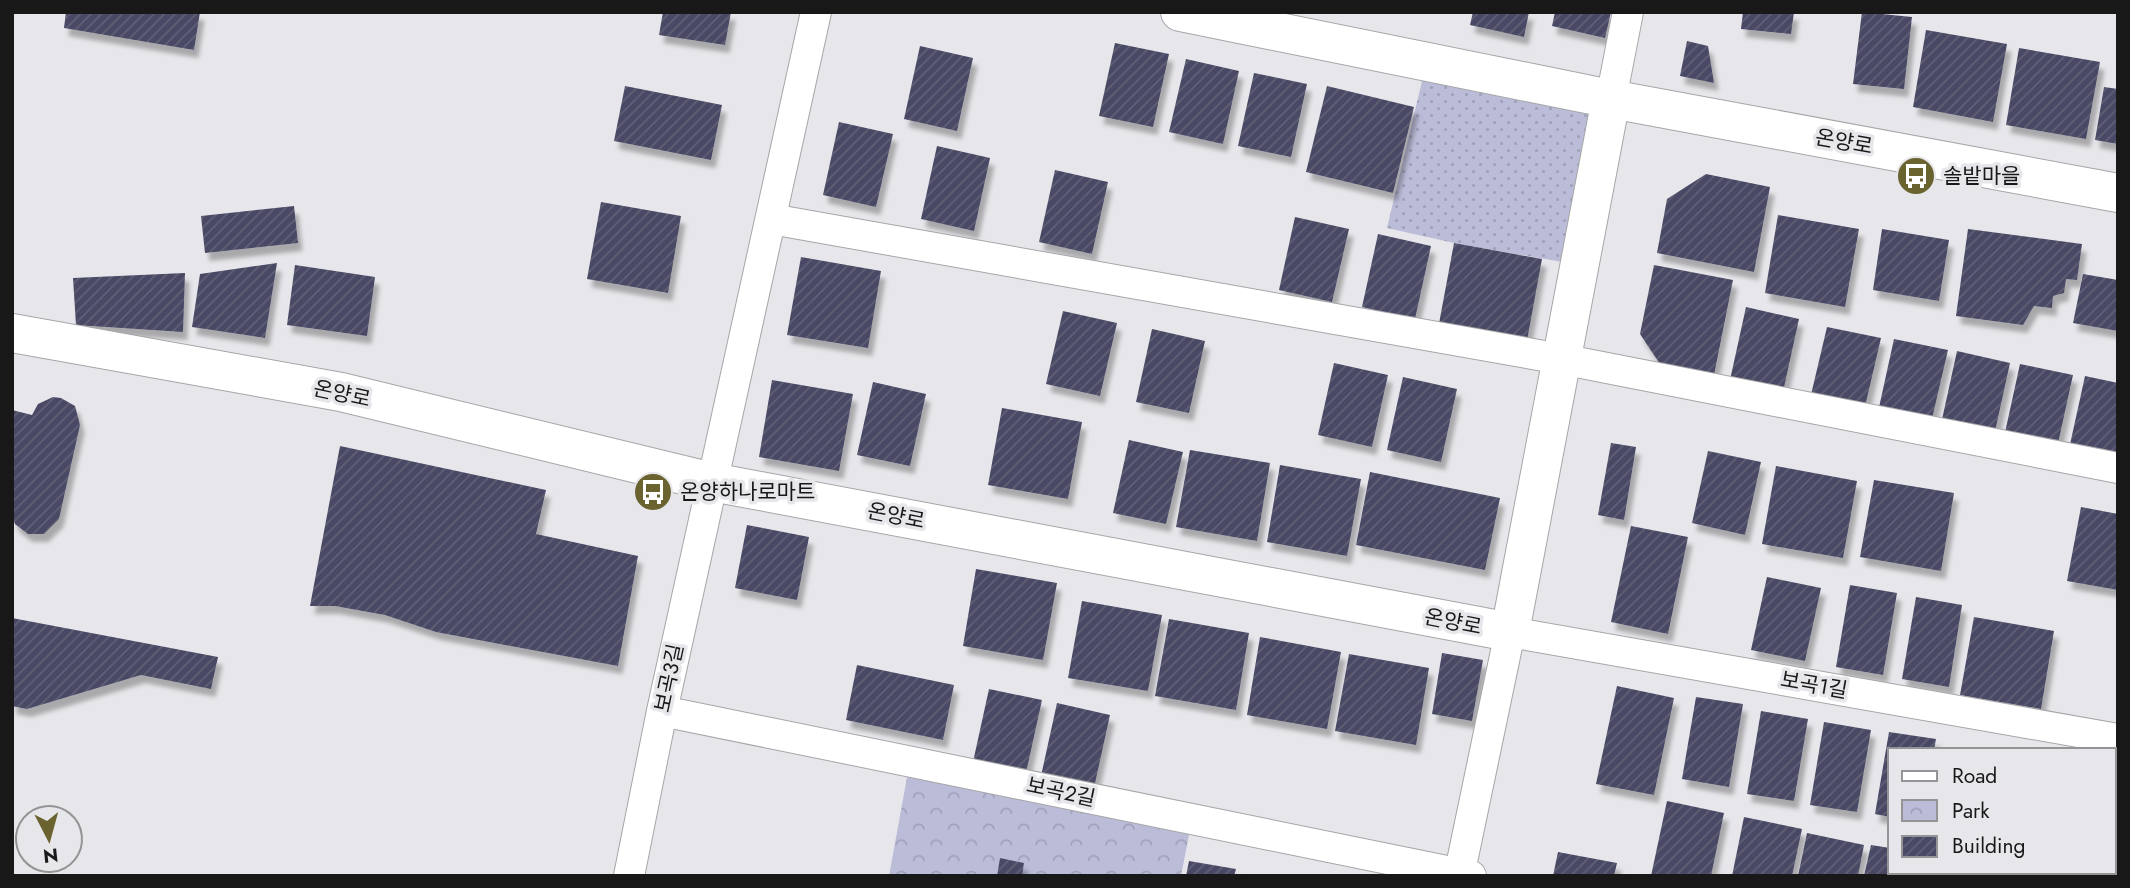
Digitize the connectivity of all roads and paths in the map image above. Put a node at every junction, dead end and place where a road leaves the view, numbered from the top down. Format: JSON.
{"nodes":[{"id":1,"x":816,"y":12,"type":"edge"},
{"id":2,"x":1180,"y":12,"type":"edge"},
{"id":3,"x":1628,"y":12,"type":"edge"},
{"id":4,"x":1611,"y":99,"type":"junction"},
{"id":5,"x":2118,"y":192,"type":"edge"},
{"id":6,"x":771,"y":219,"type":"junction"},
{"id":7,"x":12,"y":333,"type":"edge"},
{"id":8,"x":1561,"y":359,"type":"junction"},
{"id":9,"x":2118,"y":468,"type":"edge"},
{"id":10,"x":712,"y":482,"type":"junction"},
{"id":11,"x":1510,"y":632,"type":"junction"},
{"id":12,"x":662,"y":711,"type":"junction"},
{"id":13,"x":2118,"y":739,"type":"edge"},
{"id":14,"x":1463,"y":875,"type":"edge"},
{"id":15,"x":629,"y":876,"type":"edge"}],
"edges":[{"from":1,"to":6,"type":"street","name":"보곡3길"},
{"from":2,"to":4,"type":"main road","name":"온양로"},
{"from":3,"to":4,"type":"street"},
{"from":4,"to":5,"type":"main road","name":"온양로"},
{"from":4,"to":8,"type":"main road","name":"온양로"},
{"from":6,"to":8,"type":"street"},
{"from":6,"to":10,"type":"street","name":"보곡3길"},
{"from":7,"to":10,"type":"main road","name":"온양로"},
{"from":8,"to":9,"type":"street"},
{"from":8,"to":11,"type":"main road","name":"온양로"},
{"from":10,"to":11,"type":"main road","name":"온양로"},
{"from":10,"to":12,"type":"street","name":"보곡3길"},
{"from":11,"to":13,"type":"street","name":"보곡1길"},
{"from":11,"to":14,"type":"street","name":"보곡2길"},
{"from":12,"to":14,"type":"street","name":"보곡2길"},
{"from":12,"to":15,"type":"street","name":"보곡3길"}]}
